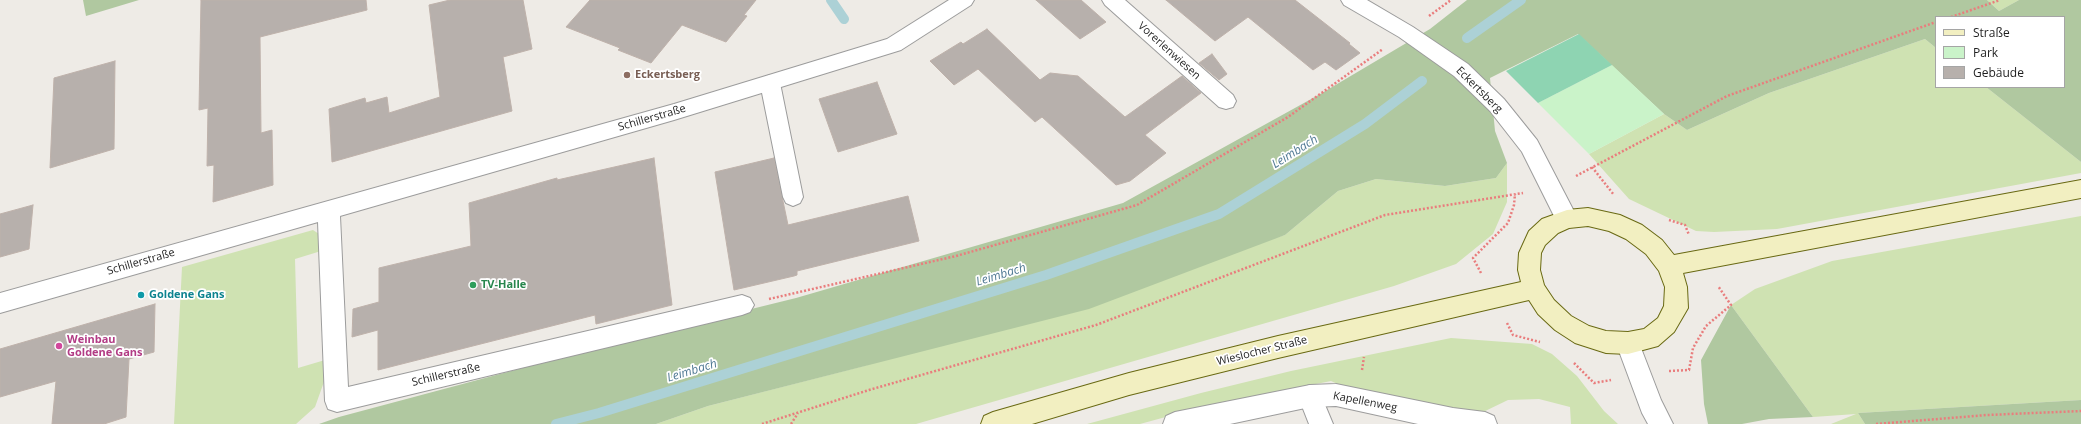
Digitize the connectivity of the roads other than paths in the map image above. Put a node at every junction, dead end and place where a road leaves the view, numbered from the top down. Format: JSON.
{"nodes":[{"id":1,"x":964,"y":0,"type":"edge"},
{"id":2,"x":1112,"y":0,"type":"edge"},
{"id":3,"x":1350,"y":0,"type":"edge"},
{"id":4,"x":770,"y":83,"type":"junction"},
{"id":5,"x":1226,"y":101,"type":"dead end"},
{"id":6,"x":2081,"y":189,"type":"edge"},
{"id":7,"x":793,"y":197,"type":"dead end"},
{"id":8,"x":329,"y":209,"type":"junction"},
{"id":9,"x":1567,"y":219,"type":"junction"},
{"id":10,"x":1668,"y":266,"type":"junction"},
{"id":11,"x":1534,"y":289,"type":"junction"},
{"id":12,"x":0,"y":303,"type":"edge"},
{"id":13,"x":742,"y":305,"type":"road end"},
{"id":14,"x":1628,"y":343,"type":"junction"},
{"id":15,"x":1310,"y":396,"type":"junction"},
{"id":16,"x":993,"y":424,"type":"edge"},
{"id":17,"x":1175,"y":424,"type":"edge"},
{"id":18,"x":1321,"y":424,"type":"edge"},
{"id":19,"x":1485,"y":424,"type":"edge"},
{"id":20,"x":1661,"y":424,"type":"edge"}],
"edges":[{"from":1,"to":4,"type":"street","name":"Schillerstraße"},
{"from":2,"to":5,"type":"street","name":"Vorerlenwiesen"},
{"from":3,"to":9,"type":"street","name":"Eckertsberg"},
{"from":4,"to":7,"type":"lane"},
{"from":4,"to":8,"type":"street","name":"Schillerstraße"},
{"from":6,"to":10,"type":"main road"},
{"from":8,"to":12,"type":"street","name":"Schillerstraße"},
{"from":8,"to":13,"type":"street","name":"Schillerstraße"},
{"from":9,"to":10,"type":"main road"},
{"from":9,"to":11,"type":"main road"},
{"from":10,"to":14,"type":"main road"},
{"from":11,"to":14,"type":"main road"},
{"from":11,"to":16,"type":"main road","name":"Wieslocher Straße"},
{"from":14,"to":20,"type":"street"},
{"from":15,"to":17,"type":"street","name":"Kapellenweg"},
{"from":15,"to":18,"type":"lane"},
{"from":15,"to":19,"type":"street","name":"Kapellenweg"}]}
